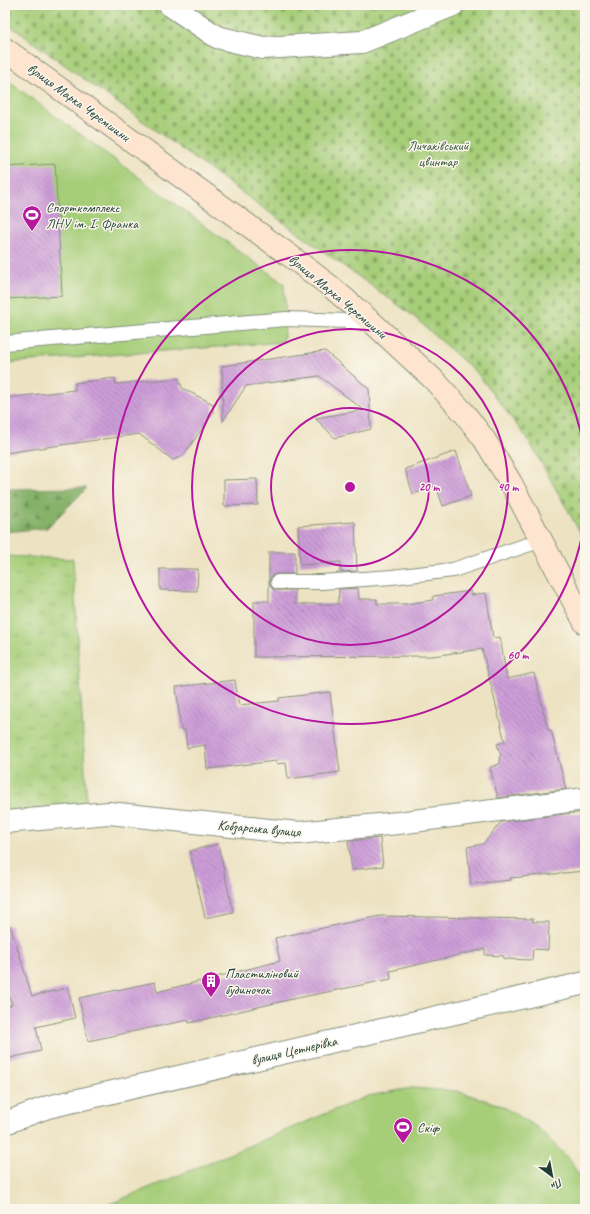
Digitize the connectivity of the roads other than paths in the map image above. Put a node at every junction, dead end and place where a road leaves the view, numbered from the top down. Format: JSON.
{"nodes":[{"id":1,"x":170,"y":5,"type":"edge"},
{"id":2,"x":453,"y":5,"type":"edge"},
{"id":3,"x":5,"y":49,"type":"edge"},
{"id":4,"x":375,"y":325,"type":"junction"},
{"id":5,"x":5,"y":343,"type":"edge"},
{"id":6,"x":542,"y":540,"type":"junction"},
{"id":7,"x":278,"y":582,"type":"dead end"},
{"id":8,"x":585,"y":623,"type":"edge"},
{"id":9,"x":585,"y":799,"type":"edge"},
{"id":10,"x":5,"y":822,"type":"edge"},
{"id":11,"x":585,"y":983,"type":"edge"},
{"id":12,"x":5,"y":1123,"type":"edge"}],
"edges":[{"from":1,"to":2,"type":"street"},
{"from":3,"to":4,"type":"street","name":"вулиця Марка Черемшини"},
{"from":4,"to":5,"type":"lane"},
{"from":4,"to":6,"type":"street","name":"вулиця Марка Черемшини"},
{"from":6,"to":7,"type":"lane"},
{"from":6,"to":8,"type":"street","name":"вулиця Марка Черемшини"},
{"from":9,"to":10,"type":"street","name":"Кобзарська вулиця"},
{"from":11,"to":12,"type":"street","name":"вулиця Цетнерівка"}]}
